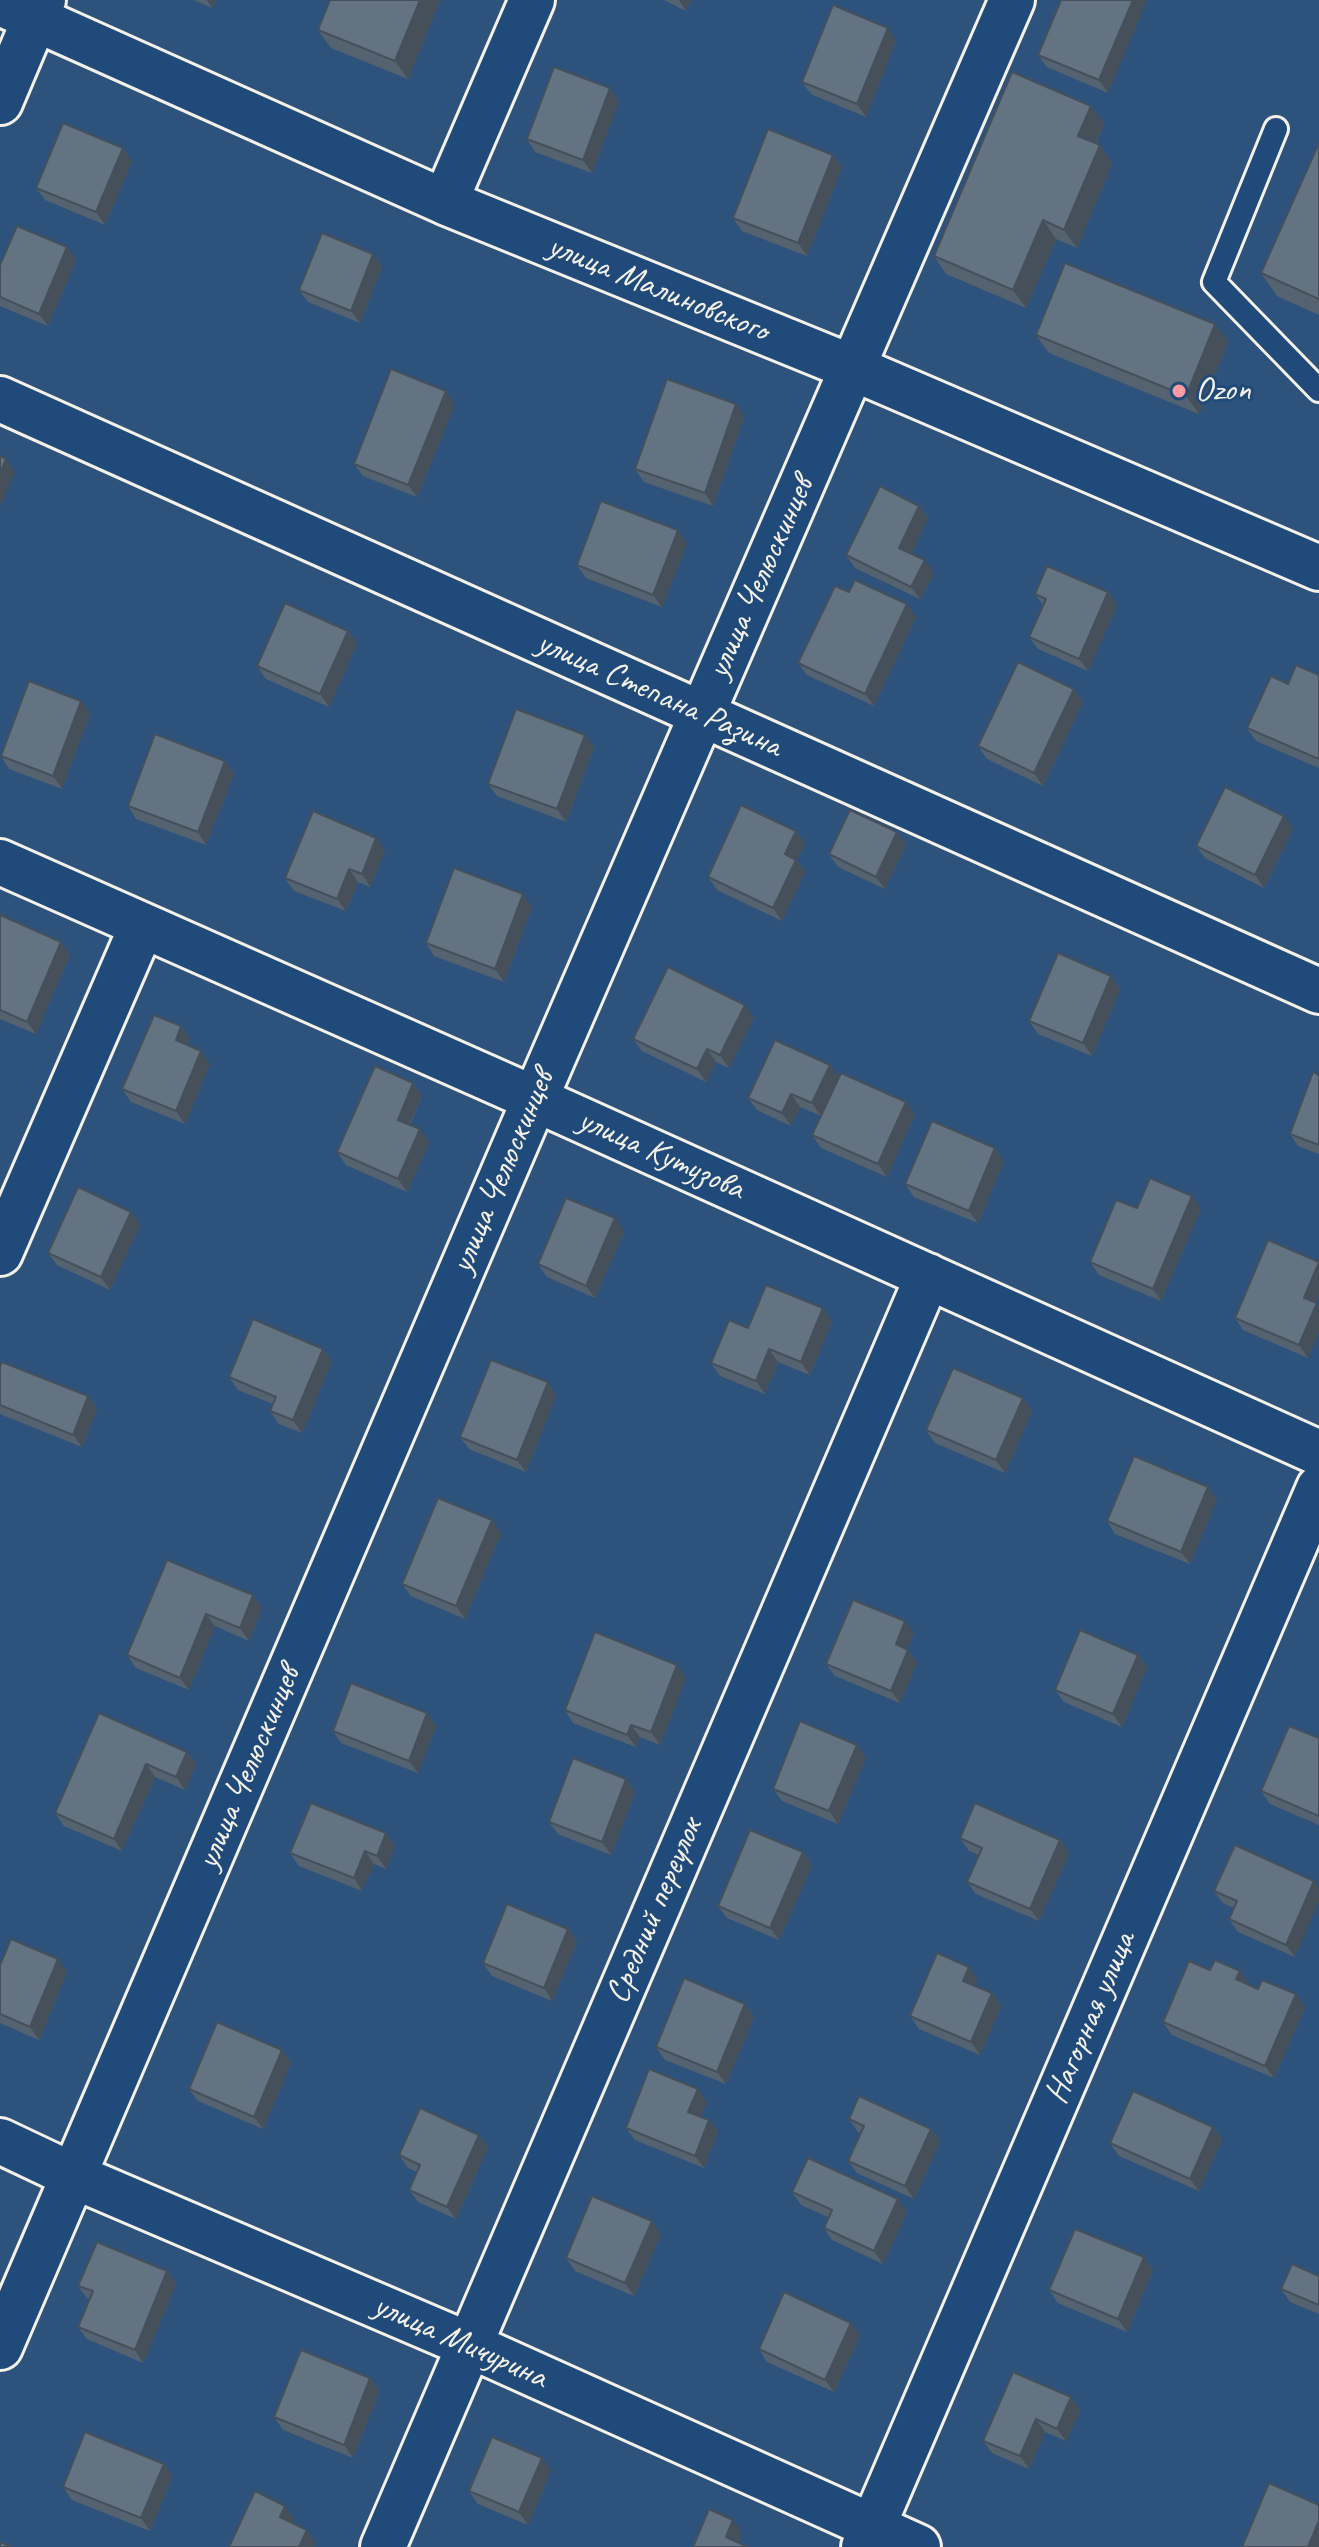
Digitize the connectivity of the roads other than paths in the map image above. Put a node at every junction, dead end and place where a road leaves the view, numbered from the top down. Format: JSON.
{"nodes":[{"id":1,"x":532,"y":0,"type":"edge"},
{"id":2,"x":1012,"y":0,"type":"edge"},
{"id":3,"x":26,"y":7,"type":"edge"},
{"id":4,"x":0,"y":102,"type":"edge"},
{"id":5,"x":1276,"y":129,"type":"dead end"},
{"id":6,"x":445,"y":202,"type":"junction"},
{"id":7,"x":853,"y":368,"type":"junction"},
{"id":8,"x":1319,"y":390,"type":"edge"},
{"id":9,"x":0,"y":399,"type":"edge"},
{"id":10,"x":1319,"y":568,"type":"edge"},
{"id":11,"x":701,"y":714,"type":"junction"},
{"id":12,"x":0,"y":862,"type":"edge"},
{"id":13,"x":142,"y":926,"type":"junction"},
{"id":14,"x":1319,"y":991,"type":"edge"},
{"id":15,"x":535,"y":1099,"type":"junction"},
{"id":16,"x":0,"y":1253,"type":"edge"},
{"id":17,"x":928,"y":1276,"type":"junction"},
{"id":18,"x":1319,"y":1453,"type":"edge"},
{"id":19,"x":1319,"y":1488,"type":"edge"},
{"id":20,"x":0,"y":2141,"type":"edge"},
{"id":21,"x":76,"y":2177,"type":"junction"},
{"id":22,"x":469,"y":2345,"type":"junction"},
{"id":23,"x":0,"y":2347,"type":"edge"},
{"id":24,"x":868,"y":2537,"type":"edge"},
{"id":25,"x":383,"y":2547,"type":"edge"},
{"id":26,"x":918,"y":2547,"type":"edge"}],
"edges":[{"from":1,"to":6,"type":"street"},
{"from":2,"to":7,"type":"street","name":"улица Челюскинцев"},
{"from":3,"to":4,"type":"street"},
{"from":3,"to":6,"type":"street","name":"улица Малиновского"},
{"from":5,"to":8,"type":"lane"},
{"from":6,"to":7,"type":"street","name":"улица Малиновского"},
{"from":7,"to":10,"type":"street","name":"улица Малиновского"},
{"from":7,"to":11,"type":"street","name":"улица Челюскинцев"},
{"from":9,"to":11,"type":"street","name":"улица Степана Разина"},
{"from":11,"to":14,"type":"street","name":"улица Степана Разина"},
{"from":11,"to":15,"type":"street","name":"улица Челюскинцев"},
{"from":12,"to":13,"type":"street","name":"улица Кутузова"},
{"from":13,"to":15,"type":"street","name":"улица Кутузова"},
{"from":13,"to":16,"type":"street"},
{"from":15,"to":17,"type":"street","name":"улица Кутузова"},
{"from":15,"to":21,"type":"street","name":"улица Челюскинцев"},
{"from":17,"to":18,"type":"street","name":"улица Кутузова"},
{"from":17,"to":22,"type":"street","name":"Средний переулок"},
{"from":19,"to":24,"type":"street","name":"Нагорная улица"},
{"from":20,"to":21,"type":"street","name":"улица Мичурина"},
{"from":21,"to":22,"type":"street","name":"улица Мичурина"},
{"from":21,"to":23,"type":"street","name":"улица Челюскинцев"},
{"from":22,"to":24,"type":"street","name":"улица Мичурина"},
{"from":22,"to":25,"type":"street","name":"Средний переулок"},
{"from":24,"to":26,"type":"street","name":"улица Мичурина"}]}
